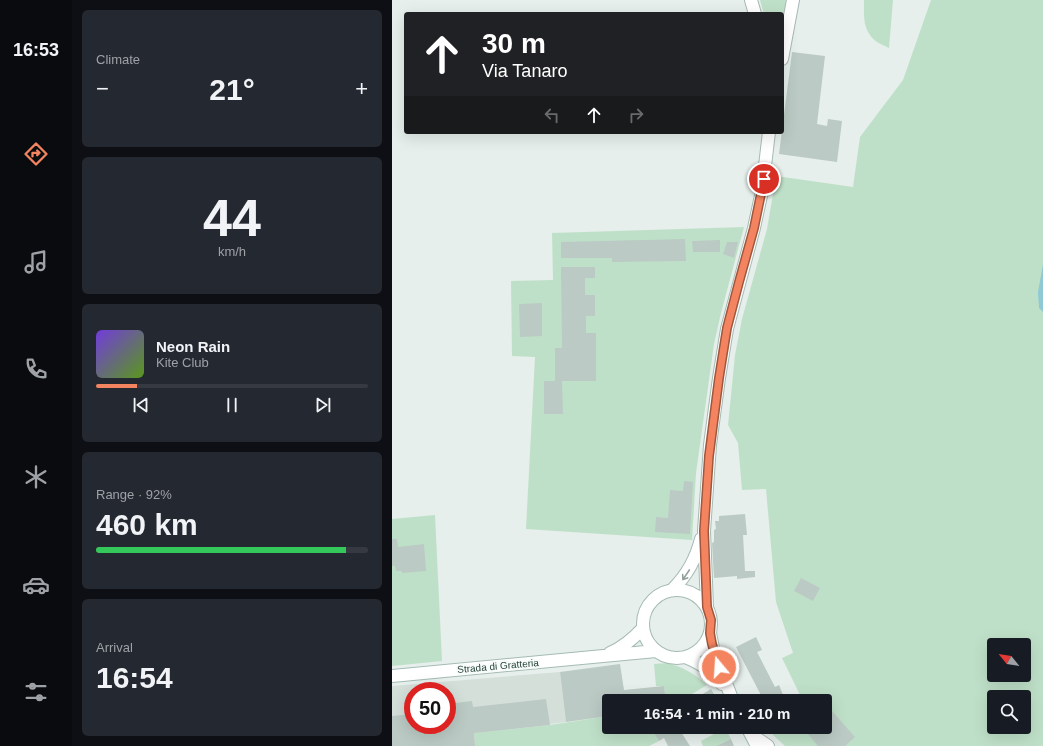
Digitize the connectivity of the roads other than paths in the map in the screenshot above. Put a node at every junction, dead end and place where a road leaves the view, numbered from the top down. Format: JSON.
{"nodes":[{"id":1,"x":751,"y":0,"type":"edge"},
{"id":2,"x":793,"y":0,"type":"edge"},
{"id":3,"x":754,"y":12,"type":"edge"},
{"id":4,"x":784,"y":48,"type":"edge"},
{"id":5,"x":769,"y":134,"type":"edge"},
{"id":6,"x":704,"y":531,"type":"junction"},
{"id":7,"x":673,"y":589,"type":"junction"},
{"id":8,"x":707,"y":607,"type":"junction"},
{"id":9,"x":643,"y":628,"type":"junction"},
{"id":10,"x":710,"y":633,"type":"junction"},
{"id":11,"x":656,"y":651,"type":"junction"},
{"id":12,"x":604,"y":656,"type":"junction"},
{"id":13,"x":685,"y":657,"type":"junction"},
{"id":14,"x":392,"y":676,"type":"edge"},
{"id":15,"x":728,"y":694,"type":"edge"},
{"id":16,"x":730,"y":694,"type":"edge"},
{"id":17,"x":752,"y":736,"type":"edge"},
{"id":18,"x":768,"y":746,"type":"edge"}],
"edges":[{"from":1,"to":3,"type":"main road"},
{"from":2,"to":4,"type":"main road"},
{"from":5,"to":6,"type":"main road"},
{"from":6,"to":7,"type":"main road","one_way":true},
{"from":6,"to":8,"type":"main road"},
{"from":7,"to":8,"type":"main road"},
{"from":7,"to":9,"type":"main road"},
{"from":8,"to":10,"type":"main road"},
{"from":9,"to":11,"type":"main road"},
{"from":9,"to":12,"type":"main road","name":"Strada di Gratteria"},
{"from":10,"to":13,"type":"main road"},
{"from":10,"to":16,"type":"main road"},
{"from":11,"to":12,"type":"main road","name":"Strada di Gratteria"},
{"from":11,"to":13,"type":"main road"},
{"from":12,"to":14,"type":"main road","name":"Strada di Gratteria"},
{"from":13,"to":15,"type":"main road"},
{"from":17,"to":18,"type":"main road"}]}
